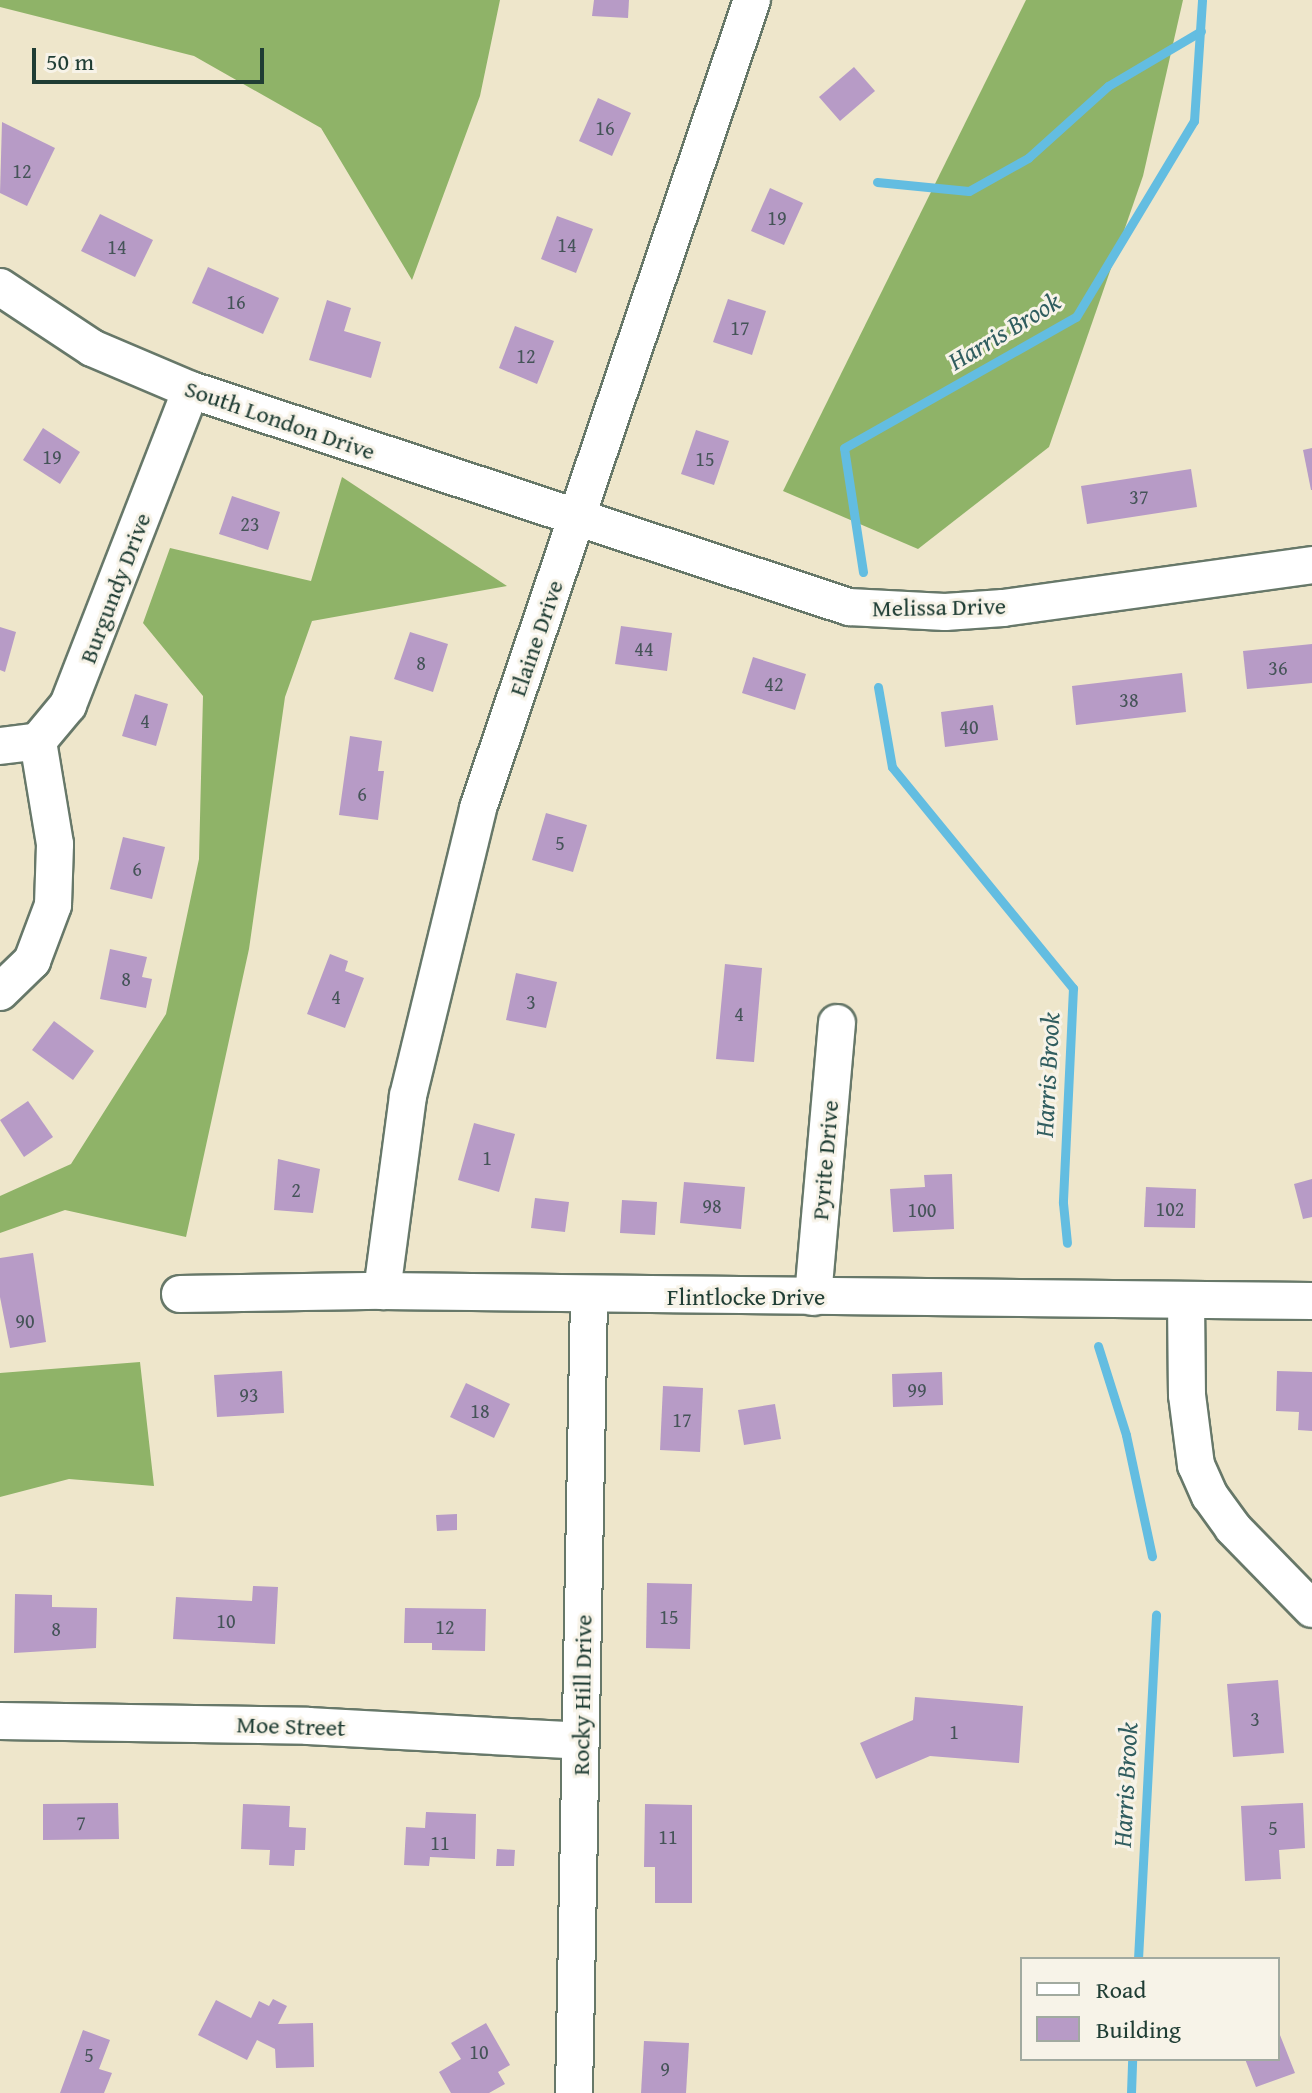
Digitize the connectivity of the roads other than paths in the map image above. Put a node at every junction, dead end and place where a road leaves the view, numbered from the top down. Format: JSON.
{"nodes":[{"id":1,"x":752,"y":0,"type":"edge"},
{"id":2,"x":0,"y":287,"type":"edge"},
{"id":3,"x":191,"y":390,"type":"junction"},
{"id":4,"x":576,"y":521,"type":"junction"},
{"id":5,"x":1312,"y":565,"type":"edge"},
{"id":6,"x":38,"y":741,"type":"junction"},
{"id":7,"x":0,"y":746,"type":"edge"},
{"id":8,"x":0,"y":992,"type":"edge"},
{"id":9,"x":837,"y":1023,"type":"dead end"},
{"id":10,"x":382,"y":1291,"type":"junction"},
{"id":11,"x":180,"y":1294,"type":"dead end"},
{"id":12,"x":589,"y":1297,"type":"junction"},
{"id":13,"x":813,"y":1297,"type":"junction"},
{"id":14,"x":1186,"y":1301,"type":"junction"},
{"id":15,"x":1312,"y":1301,"type":"edge"},
{"id":16,"x":1312,"y":1609,"type":"edge"},
{"id":17,"x":0,"y":1721,"type":"edge"},
{"id":18,"x":581,"y":1741,"type":"junction"},
{"id":19,"x":574,"y":2093,"type":"edge"}],
"edges":[{"from":1,"to":4,"type":"street","name":"Elaine Drive"},
{"from":2,"to":3,"type":"street","name":"South London Drive"},
{"from":3,"to":4,"type":"street","name":"South London Drive"},
{"from":3,"to":6,"type":"street","name":"Burgundy Drive"},
{"from":4,"to":5,"type":"street","name":"Melissa Drive"},
{"from":4,"to":10,"type":"street","name":"Elaine Drive"},
{"from":6,"to":7,"type":"street"},
{"from":6,"to":8,"type":"street"},
{"from":9,"to":13,"type":"street","name":"Pyrite Drive"},
{"from":10,"to":11,"type":"street","name":"Flintlocke Drive"},
{"from":10,"to":12,"type":"street","name":"Flintlocke Drive"},
{"from":12,"to":13,"type":"street","name":"Flintlocke Drive"},
{"from":12,"to":18,"type":"street","name":"Rocky Hill Drive"},
{"from":13,"to":14,"type":"street","name":"Flintlocke Drive"},
{"from":14,"to":15,"type":"street","name":"Flintlocke Drive"},
{"from":14,"to":16,"type":"street"},
{"from":17,"to":18,"type":"street","name":"Moe Street"},
{"from":18,"to":19,"type":"street","name":"Rocky Hill Drive"}]}
